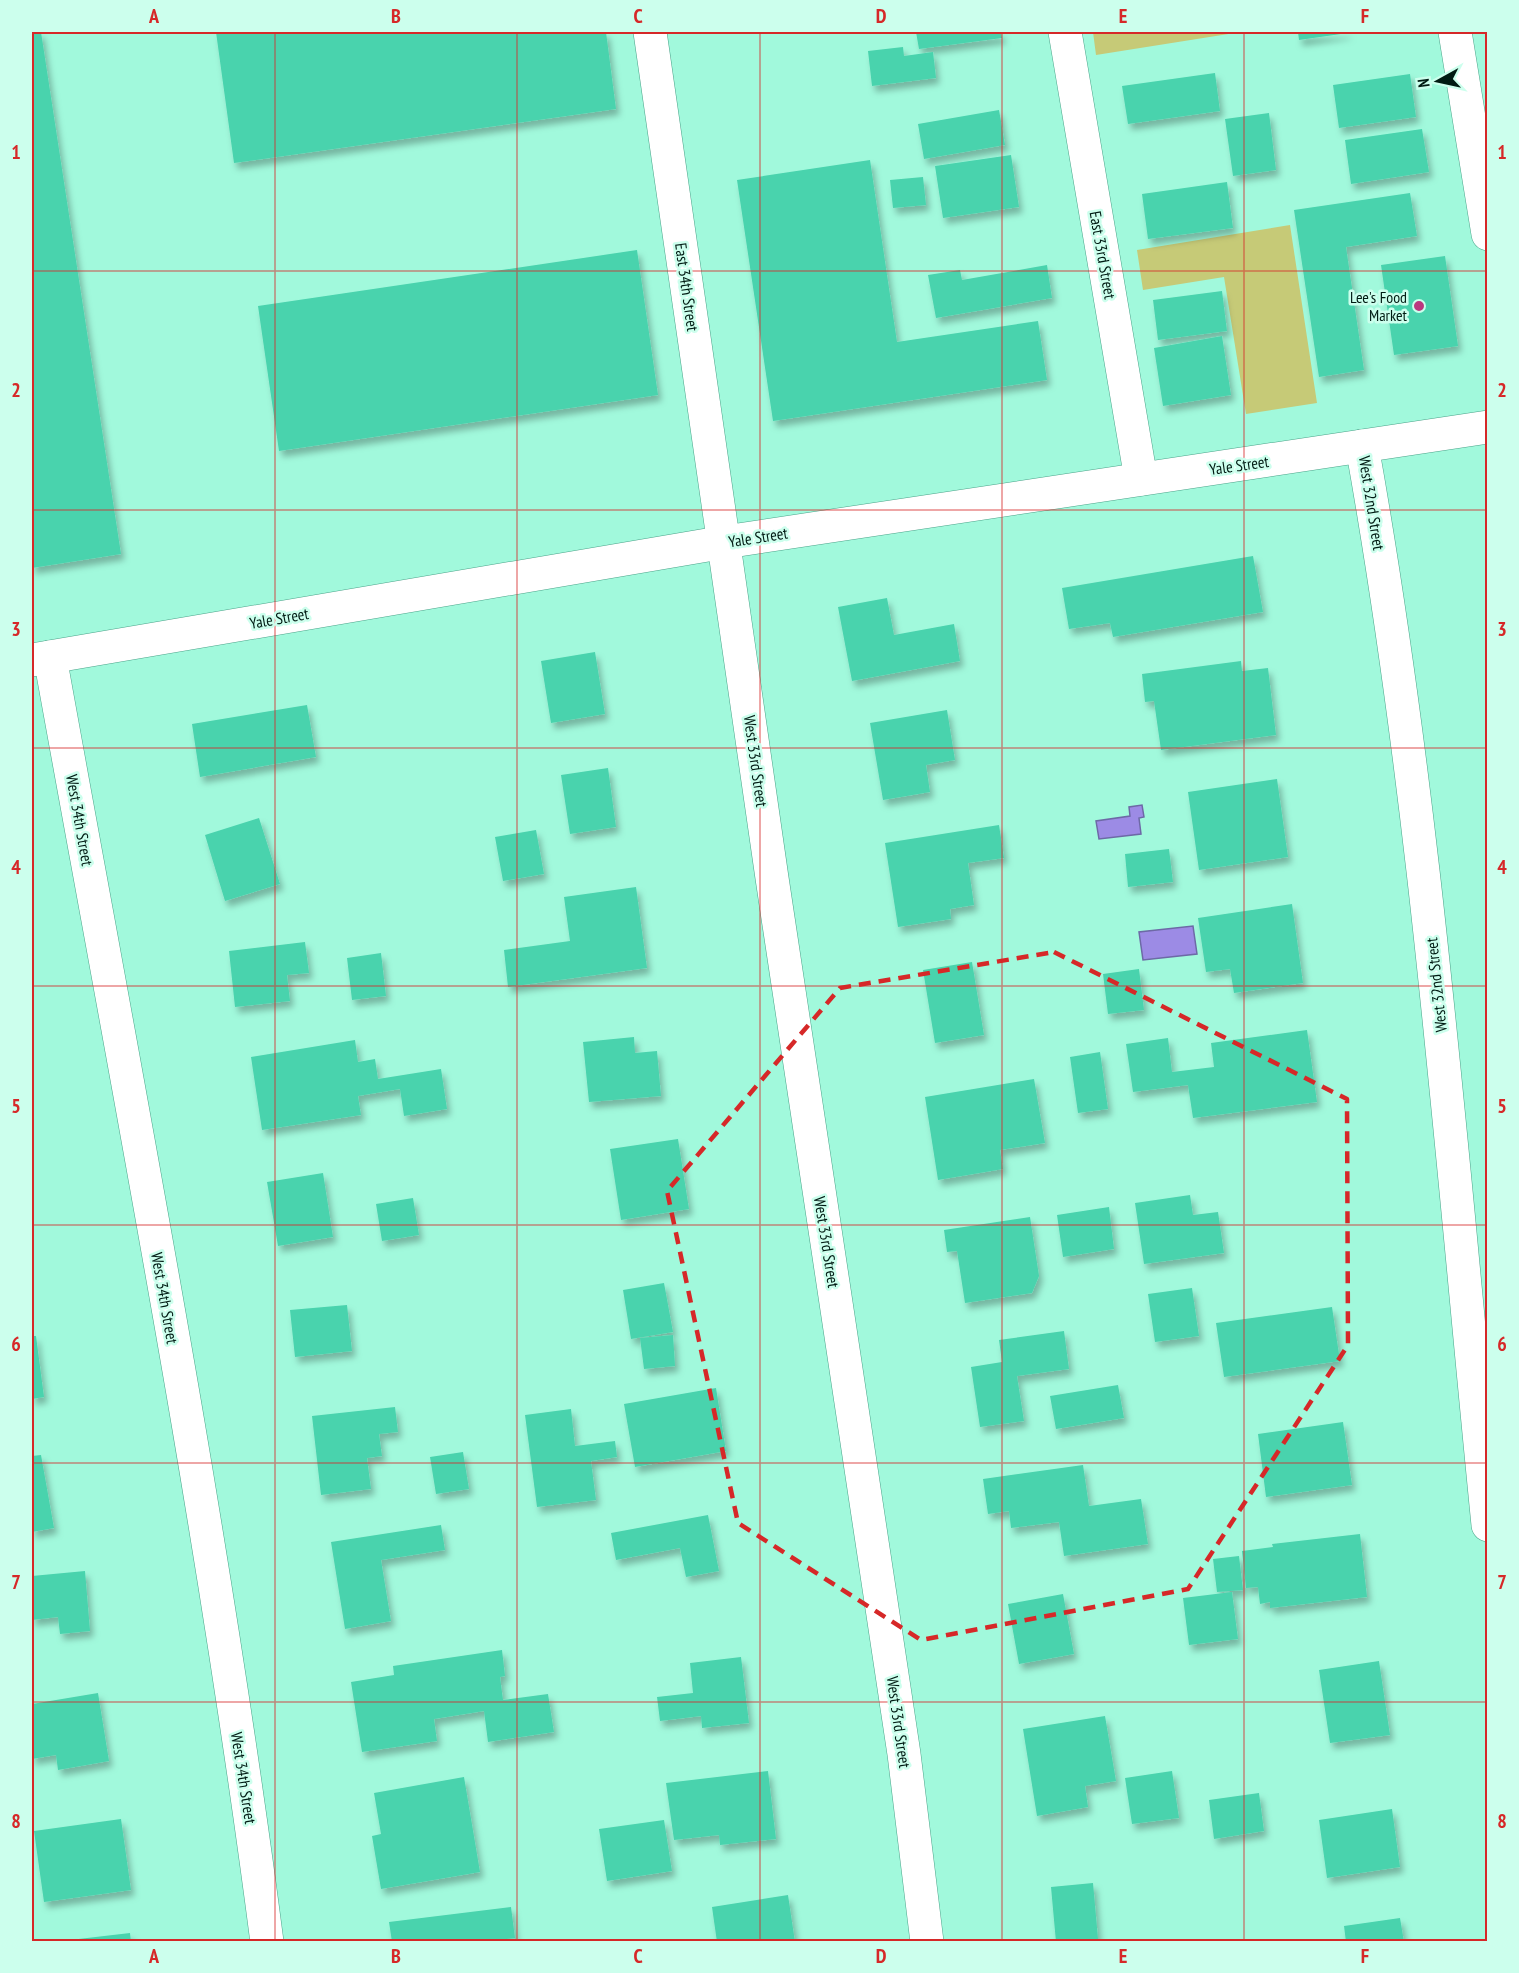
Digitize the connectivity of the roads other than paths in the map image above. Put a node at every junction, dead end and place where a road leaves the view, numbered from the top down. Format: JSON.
{"nodes":[{"id":1,"x":650,"y":32,"type":"edge"},
{"id":2,"x":1065,"y":32,"type":"edge"},
{"id":3,"x":1455,"y":32,"type":"edge"},
{"id":4,"x":1488,"y":234,"type":"edge"},
{"id":5,"x":1488,"y":427,"type":"edge"},
{"id":6,"x":1362,"y":446,"type":"junction"},
{"id":7,"x":1142,"y":479,"type":"junction"},
{"id":8,"x":724,"y":542,"type":"junction"},
{"id":9,"x":41,"y":659,"type":"edge"},
{"id":10,"x":1488,"y":1526,"type":"edge"},
{"id":11,"x":267,"y":1941,"type":"edge"},
{"id":12,"x":927,"y":1941,"type":"edge"}],
"edges":[{"from":1,"to":8,"type":"street","name":"East 34th Street"},
{"from":2,"to":7,"type":"street","name":"East 33rd Street"},
{"from":3,"to":4,"type":"street"},
{"from":5,"to":6,"type":"street","name":"Yale Street"},
{"from":6,"to":7,"type":"street","name":"Yale Street"},
{"from":6,"to":10,"type":"street","name":"West 32nd Street"},
{"from":7,"to":8,"type":"street","name":"Yale Street"},
{"from":8,"to":9,"type":"street","name":"Yale Street"},
{"from":8,"to":12,"type":"street","name":"West 33rd Street"},
{"from":9,"to":11,"type":"street","name":"West 34th Street"}]}
